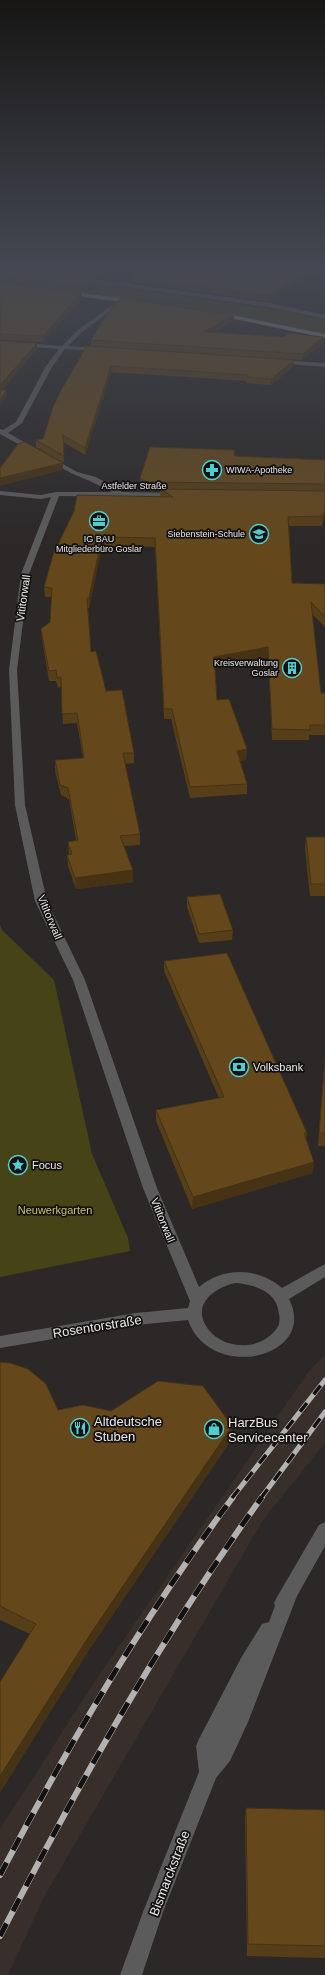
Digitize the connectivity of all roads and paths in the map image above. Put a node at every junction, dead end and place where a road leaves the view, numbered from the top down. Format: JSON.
{"nodes":[{"id":1,"x":53,"y":361,"type":"edge"},
{"id":2,"x":272,"y":362,"type":"edge"},
{"id":3,"x":325,"y":365,"type":"edge"},
{"id":4,"x":2,"y":431,"type":"edge"},
{"id":5,"x":74,"y":473,"type":"junction"},
{"id":6,"x":0,"y":490,"type":"edge"},
{"id":7,"x":0,"y":493,"type":"edge"},
{"id":8,"x":56,"y":494,"type":"junction"},
{"id":9,"x":80,"y":494,"type":"junction"},
{"id":10,"x":121,"y":494,"type":"junction"},
{"id":11,"x":183,"y":495,"type":"edge"},
{"id":12,"x":325,"y":1270,"type":"edge"},
{"id":13,"x":281,"y":1296,"type":"junction"},
{"id":14,"x":195,"y":1306,"type":"junction"},
{"id":15,"x":0,"y":1342,"type":"edge"},
{"id":16,"x":325,"y":1530,"type":"edge"},
{"id":17,"x":131,"y":1975,"type":"edge"}],
"edges":[{"from":1,"to":4,"type":"street"},
{"from":2,"to":3,"type":"street"},
{"from":4,"to":5,"type":"street"},
{"from":5,"to":9,"type":"street"},
{"from":5,"to":10,"type":"street"},
{"from":6,"to":8,"type":"street"},
{"from":7,"to":8,"type":"street"},
{"from":8,"to":9,"type":"street","name":"Astfelder Straße"},
{"from":8,"to":14,"type":"street","name":"Vititorwall"},
{"from":9,"to":10,"type":"street","name":"Astfelder Straße"},
{"from":10,"to":11,"type":"street","name":"Astfelder Straße"},
{"from":12,"to":13,"type":"street"},
{"from":13,"to":14,"type":"street"},
{"from":13,"to":14,"type":"street"},
{"from":14,"to":15,"type":"street","name":"Rosentorstraße"},
{"from":16,"to":17,"type":"street","name":"Bismarckstraße"}]}
